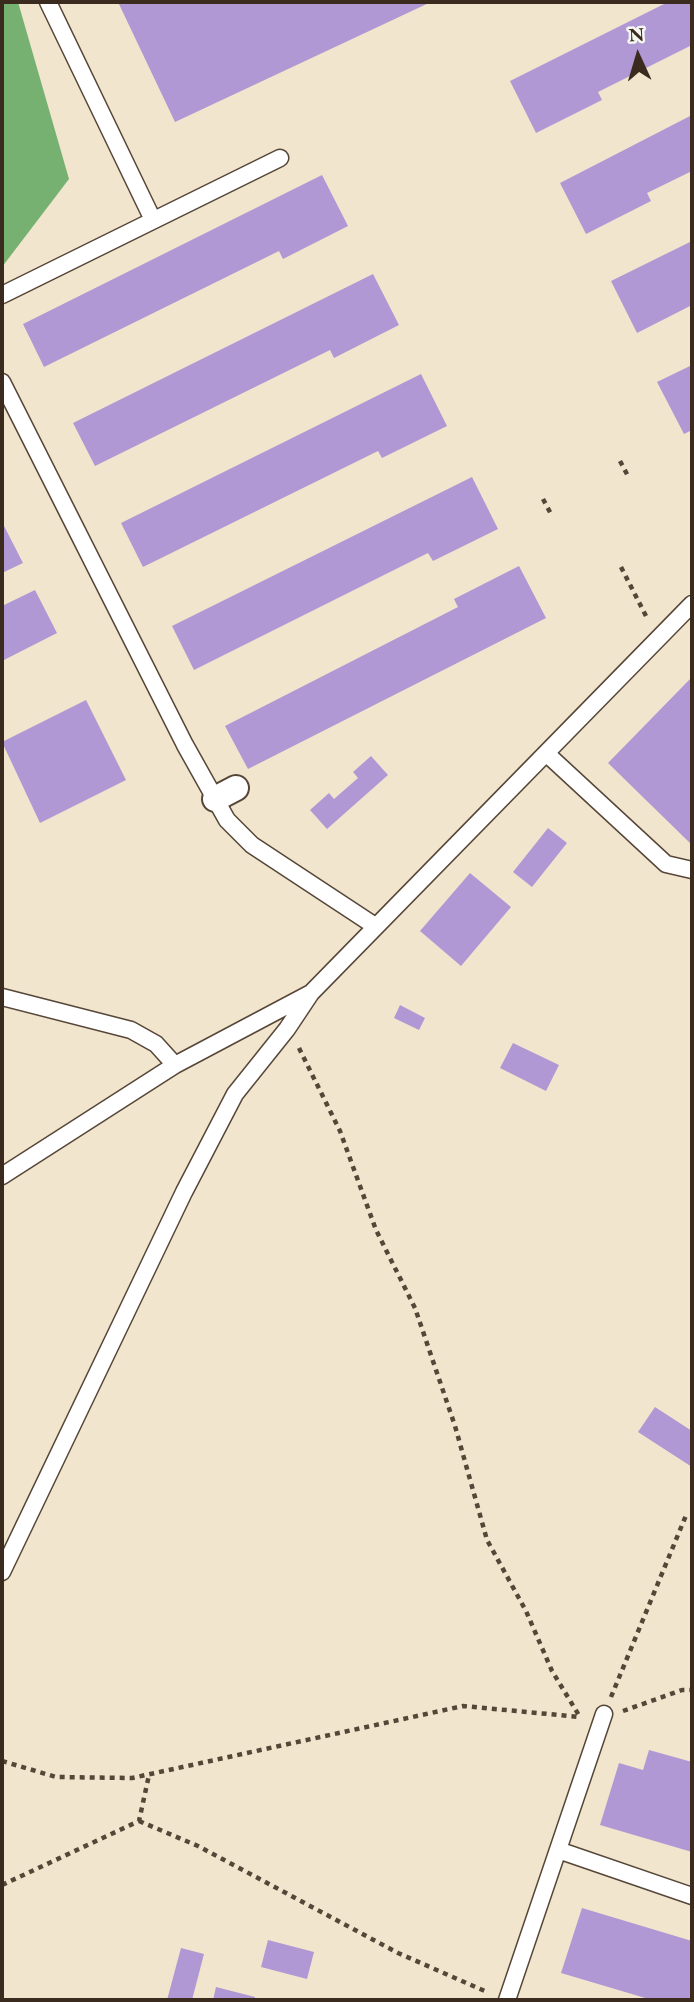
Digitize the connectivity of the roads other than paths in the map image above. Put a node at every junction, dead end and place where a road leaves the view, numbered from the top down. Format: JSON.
{"nodes":[{"id":1,"x":48,"y":2,"type":"edge"},
{"id":2,"x":280,"y":158,"type":"dead end"},
{"id":3,"x":153,"y":220,"type":"junction"},
{"id":4,"x":2,"y":295,"type":"edge"},
{"id":5,"x":2,"y":382,"type":"edge"},
{"id":6,"x":692,"y":604,"type":"edge"},
{"id":7,"x":547,"y":754,"type":"junction"},
{"id":8,"x":692,"y":870,"type":"edge"},
{"id":9,"x":375,"y":926,"type":"junction"},
{"id":10,"x":311,"y":993,"type":"junction"},
{"id":11,"x":2,"y":997,"type":"edge"},
{"id":12,"x":175,"y":1065,"type":"junction"},
{"id":13,"x":2,"y":1176,"type":"edge"},
{"id":14,"x":2,"y":1572,"type":"edge"},
{"id":15,"x":604,"y":1714,"type":"road end"},
{"id":16,"x":558,"y":1850,"type":"junction"},
{"id":17,"x":692,"y":1896,"type":"edge"},
{"id":18,"x":510,"y":1999,"type":"edge"}],
"edges":[{"from":1,"to":3,"type":"lane"},
{"from":2,"to":3,"type":"lane"},
{"from":3,"to":4,"type":"lane"},
{"from":5,"to":9,"type":"lane"},
{"from":6,"to":7,"type":"lane"},
{"from":7,"to":8,"type":"lane"},
{"from":7,"to":9,"type":"lane"},
{"from":9,"to":10,"type":"lane"},
{"from":10,"to":12,"type":"lane"},
{"from":10,"to":14,"type":"lane"},
{"from":11,"to":12,"type":"lane"},
{"from":12,"to":13,"type":"lane"},
{"from":15,"to":16,"type":"lane"},
{"from":16,"to":17,"type":"lane"},
{"from":16,"to":18,"type":"lane"}]}
